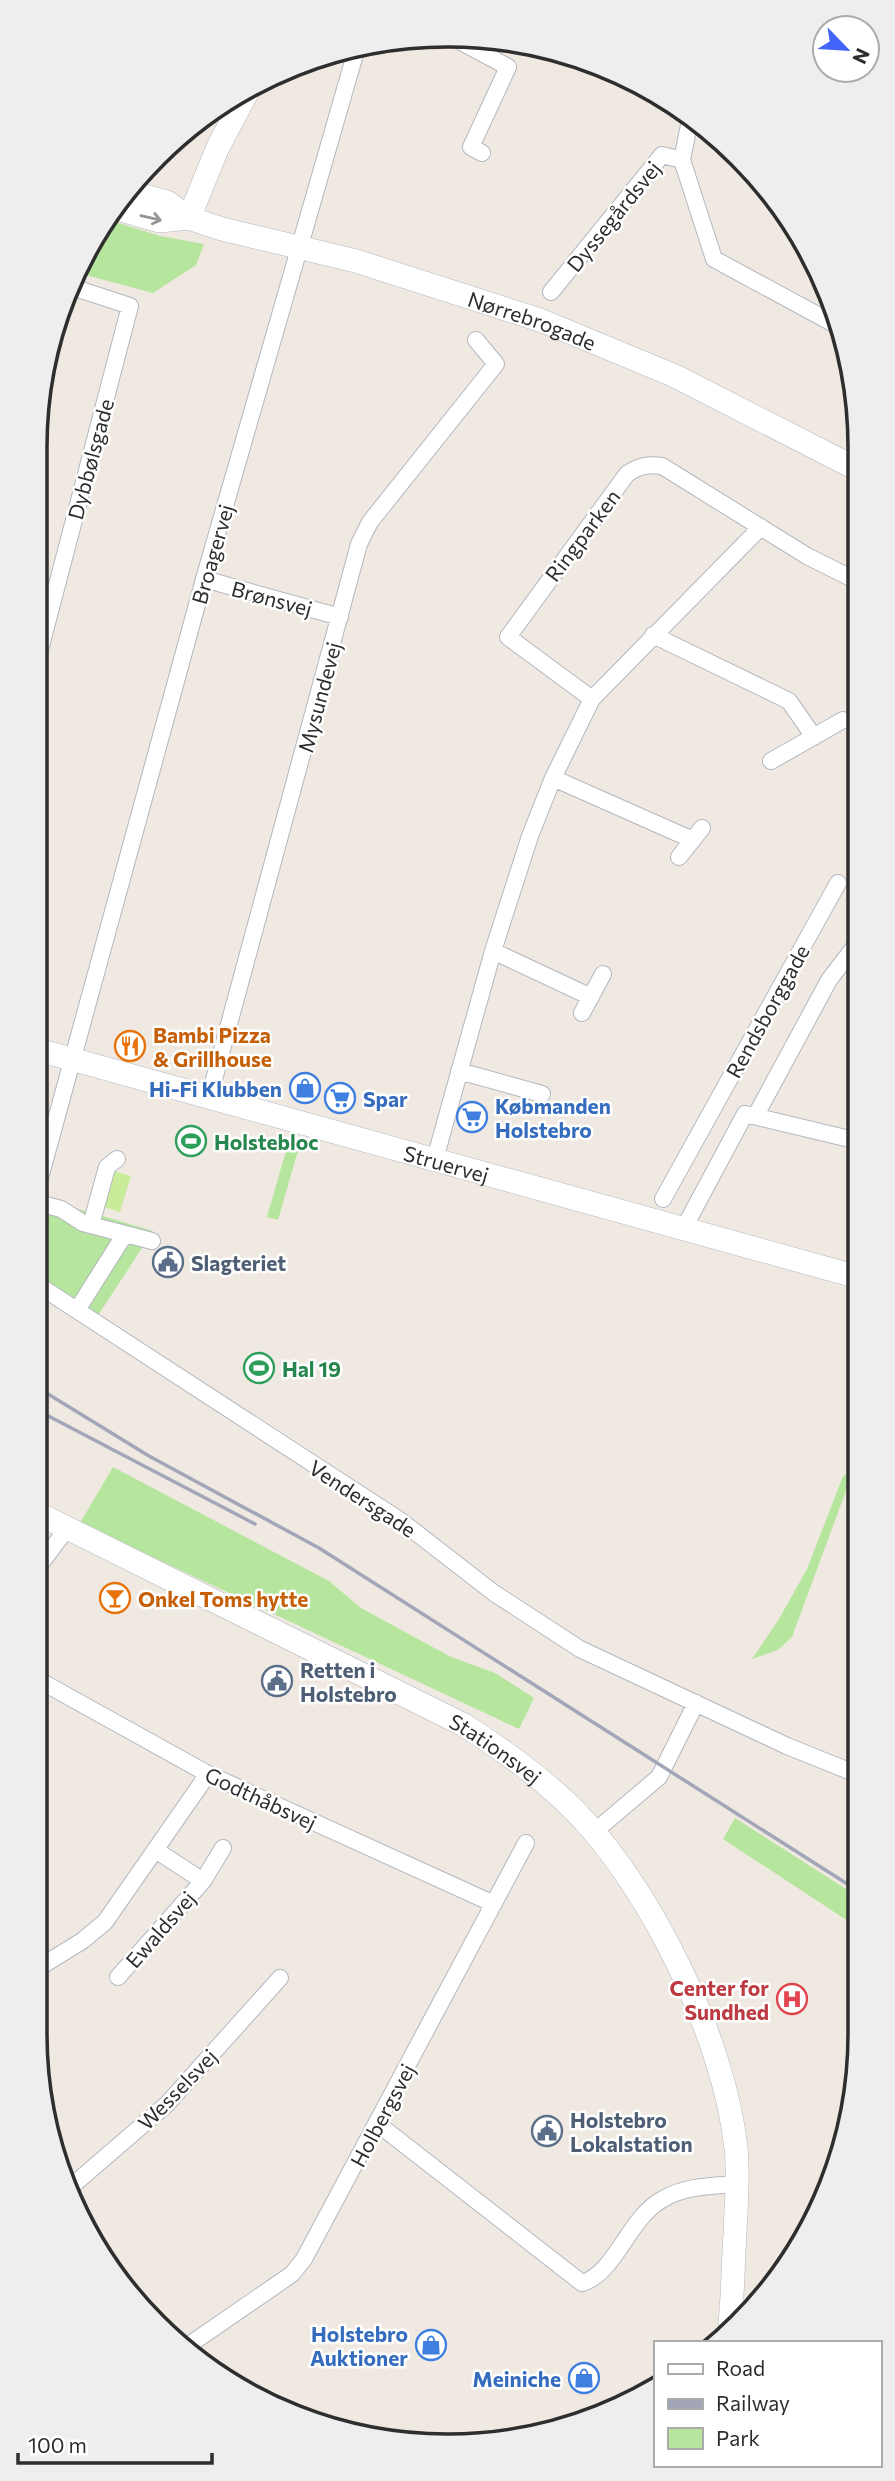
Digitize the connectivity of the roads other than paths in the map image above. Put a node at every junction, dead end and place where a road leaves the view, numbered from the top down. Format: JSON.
{"nodes":[{"id":1,"x":472,"y":48,"type":"edge"},
{"id":2,"x":354,"y":59,"type":"edge"},
{"id":3,"x":240,"y":105,"type":"edge"},
{"id":4,"x":688,"y":128,"type":"edge"},
{"id":5,"x":482,"y":153,"type":"dead end"},
{"id":6,"x":682,"y":160,"type":"junction"},
{"id":7,"x":138,"y":194,"type":"edge"},
{"id":8,"x":125,"y":211,"type":"edge"},
{"id":9,"x":189,"y":218,"type":"junction"},
{"id":10,"x":300,"y":248,"type":"junction"},
{"id":11,"x":80,"y":290,"type":"edge"},
{"id":12,"x":551,"y":292,"type":"dead end"},
{"id":13,"x":827,"y":320,"type":"edge"},
{"id":14,"x":475,"y":340,"type":"dead end"},
{"id":15,"x":848,"y":464,"type":"edge"},
{"id":16,"x":761,"y":527,"type":"junction"},
{"id":17,"x":848,"y":576,"type":"edge"},
{"id":18,"x":204,"y":579,"type":"junction"},
{"id":19,"x":341,"y":617,"type":"junction"},
{"id":20,"x":47,"y":623,"type":"edge"},
{"id":21,"x":653,"y":635,"type":"junction"},
{"id":22,"x":592,"y":699,"type":"junction"},
{"id":23,"x":843,"y":720,"type":"dead end"},
{"id":24,"x":814,"y":737,"type":"junction"},
{"id":25,"x":771,"y":761,"type":"dead end"},
{"id":26,"x":553,"y":778,"type":"junction"},
{"id":27,"x":679,"y":857,"type":"dead end"},
{"id":28,"x":838,"y":883,"type":"dead end"},
{"id":29,"x":493,"y":950,"type":"junction"},
{"id":30,"x":848,"y":955,"type":"edge"},
{"id":31,"x":604,"y":974,"type":"dead end"},
{"id":32,"x":591,"y":997,"type":"junction"},
{"id":33,"x":582,"y":1013,"type":"dead end"},
{"id":34,"x":47,"y":1052,"type":"edge"},
{"id":35,"x":74,"y":1060,"type":"junction"},
{"id":36,"x":459,"y":1071,"type":"junction"},
{"id":37,"x":542,"y":1094,"type":"dead end"},
{"id":38,"x":209,"y":1098,"type":"junction"},
{"id":39,"x":756,"y":1115,"type":"junction"},
{"id":40,"x":848,"y":1138,"type":"edge"},
{"id":41,"x":696,"y":1140,"type":"junction"},
{"id":42,"x":47,"y":1154,"type":"edge"},
{"id":43,"x":724,"y":1154,"type":"junction"},
{"id":44,"x":117,"y":1159,"type":"dead end"},
{"id":45,"x":435,"y":1159,"type":"junction"},
{"id":46,"x":663,"y":1199,"type":"dead end"},
{"id":47,"x":47,"y":1205,"type":"edge"},
{"id":48,"x":91,"y":1225,"type":"junction"},
{"id":49,"x":684,"y":1228,"type":"junction"},
{"id":50,"x":125,"y":1234,"type":"junction"},
{"id":51,"x":152,"y":1241,"type":"dead end"},
{"id":52,"x":848,"y":1274,"type":"edge"},
{"id":53,"x":47,"y":1291,"type":"edge"},
{"id":54,"x":77,"y":1310,"type":"junction"},
{"id":55,"x":47,"y":1520,"type":"edge"},
{"id":56,"x":66,"y":1530,"type":"junction"},
{"id":57,"x":47,"y":1555,"type":"edge"},
{"id":58,"x":47,"y":1685,"type":"edge"},
{"id":59,"x":695,"y":1703,"type":"junction"},
{"id":60,"x":848,"y":1771,"type":"edge"},
{"id":61,"x":208,"y":1774,"type":"junction"},
{"id":62,"x":594,"y":1832,"type":"junction"},
{"id":63,"x":526,"y":1843,"type":"dead end"},
{"id":64,"x":223,"y":1848,"type":"dead end"},
{"id":65,"x":157,"y":1851,"type":"junction"},
{"id":66,"x":203,"y":1881,"type":"junction"},
{"id":67,"x":494,"y":1904,"type":"junction"},
{"id":68,"x":47,"y":1963,"type":"edge"},
{"id":69,"x":118,"y":1977,"type":"dead end"},
{"id":70,"x":280,"y":1978,"type":"dead end"},
{"id":71,"x":378,"y":2124,"type":"junction"},
{"id":72,"x":76,"y":2182,"type":"edge"},
{"id":73,"x":737,"y":2184,"type":"junction"},
{"id":74,"x":730,"y":2318,"type":"edge"},
{"id":75,"x":193,"y":2342,"type":"edge"}],
"edges":[{"from":1,"to":5,"type":"street"},
{"from":2,"to":10,"type":"street","name":"Broagervej"},
{"from":3,"to":9,"type":"street"},
{"from":4,"to":6,"type":"street"},
{"from":6,"to":12,"type":"street","name":"Dyssegårdsvej"},
{"from":6,"to":13,"type":"street"},
{"from":7,"to":9,"type":"street","name":"Nørrebrogade"},
{"from":8,"to":9,"type":"street","name":"Nørrebrogade","one_way":true},
{"from":9,"to":10,"type":"street","name":"Nørrebrogade"},
{"from":10,"to":15,"type":"street","name":"Nørrebrogade"},
{"from":10,"to":18,"type":"street","name":"Broagervej"},
{"from":11,"to":20,"type":"street","name":"Dybbølsgade"},
{"from":14,"to":19,"type":"street","name":"Mysundevej"},
{"from":16,"to":17,"type":"street","name":"Ringparken"},
{"from":16,"to":21,"type":"street"},
{"from":16,"to":22,"type":"street","name":"Ringparken"},
{"from":18,"to":19,"type":"street","name":"Brønsvej"},
{"from":18,"to":35,"type":"street","name":"Broagervej"},
{"from":19,"to":38,"type":"street","name":"Mysundevej"},
{"from":21,"to":22,"type":"street"},
{"from":21,"to":24,"type":"street"},
{"from":22,"to":26,"type":"street"},
{"from":23,"to":24,"type":"street"},
{"from":24,"to":25,"type":"street"},
{"from":26,"to":27,"type":"street"},
{"from":26,"to":29,"type":"street"},
{"from":28,"to":41,"type":"street","name":"Rendsborggade"},
{"from":29,"to":32,"type":"street"},
{"from":29,"to":36,"type":"street"},
{"from":30,"to":39,"type":"street","name":"Rendsborggade"},
{"from":31,"to":32,"type":"street"},
{"from":32,"to":33,"type":"street"},
{"from":34,"to":35,"type":"street","name":"Struervej"},
{"from":35,"to":38,"type":"street","name":"Struervej"},
{"from":35,"to":42,"type":"street","name":"Broagervej"},
{"from":36,"to":37,"type":"street"},
{"from":36,"to":45,"type":"street"},
{"from":38,"to":45,"type":"street","name":"Struervej"},
{"from":39,"to":40,"type":"street"},
{"from":39,"to":43,"type":"street","name":"Rendsborggade"},
{"from":41,"to":43,"type":"street"},
{"from":41,"to":46,"type":"street","name":"Rendsborggade"},
{"from":43,"to":49,"type":"street","name":"Rendsborggade"},
{"from":44,"to":48,"type":"street"},
{"from":45,"to":49,"type":"street","name":"Struervej"},
{"from":47,"to":48,"type":"street"},
{"from":48,"to":50,"type":"street"},
{"from":49,"to":52,"type":"street","name":"Struervej"},
{"from":50,"to":51,"type":"street"},
{"from":50,"to":54,"type":"street"},
{"from":53,"to":54,"type":"street","name":"Vendersgade"},
{"from":54,"to":59,"type":"street","name":"Vendersgade"},
{"from":55,"to":56,"type":"street","name":"Stationsvej"},
{"from":56,"to":57,"type":"street"},
{"from":56,"to":62,"type":"street","name":"Stationsvej"},
{"from":58,"to":61,"type":"street","name":"Godthåbsvej"},
{"from":59,"to":60,"type":"street","name":"Vendersgade"},
{"from":59,"to":62,"type":"street"},
{"from":61,"to":65,"type":"street"},
{"from":61,"to":67,"type":"street","name":"Godthåbsvej"},
{"from":62,"to":73,"type":"street","name":"Stationsvej"},
{"from":63,"to":67,"type":"street","name":"Holbergsvej"},
{"from":64,"to":66,"type":"street","name":"Ewaldsvej"},
{"from":65,"to":66,"type":"street","name":"Ewaldsvej"},
{"from":65,"to":68,"type":"street"},
{"from":66,"to":69,"type":"street","name":"Ewaldsvej"},
{"from":67,"to":71,"type":"street","name":"Holbergsvej"},
{"from":70,"to":72,"type":"street","name":"Wesselsvej"},
{"from":71,"to":73,"type":"street"},
{"from":71,"to":75,"type":"street","name":"Holbergsvej"},
{"from":73,"to":74,"type":"street","name":"Stationsvej"}]}
